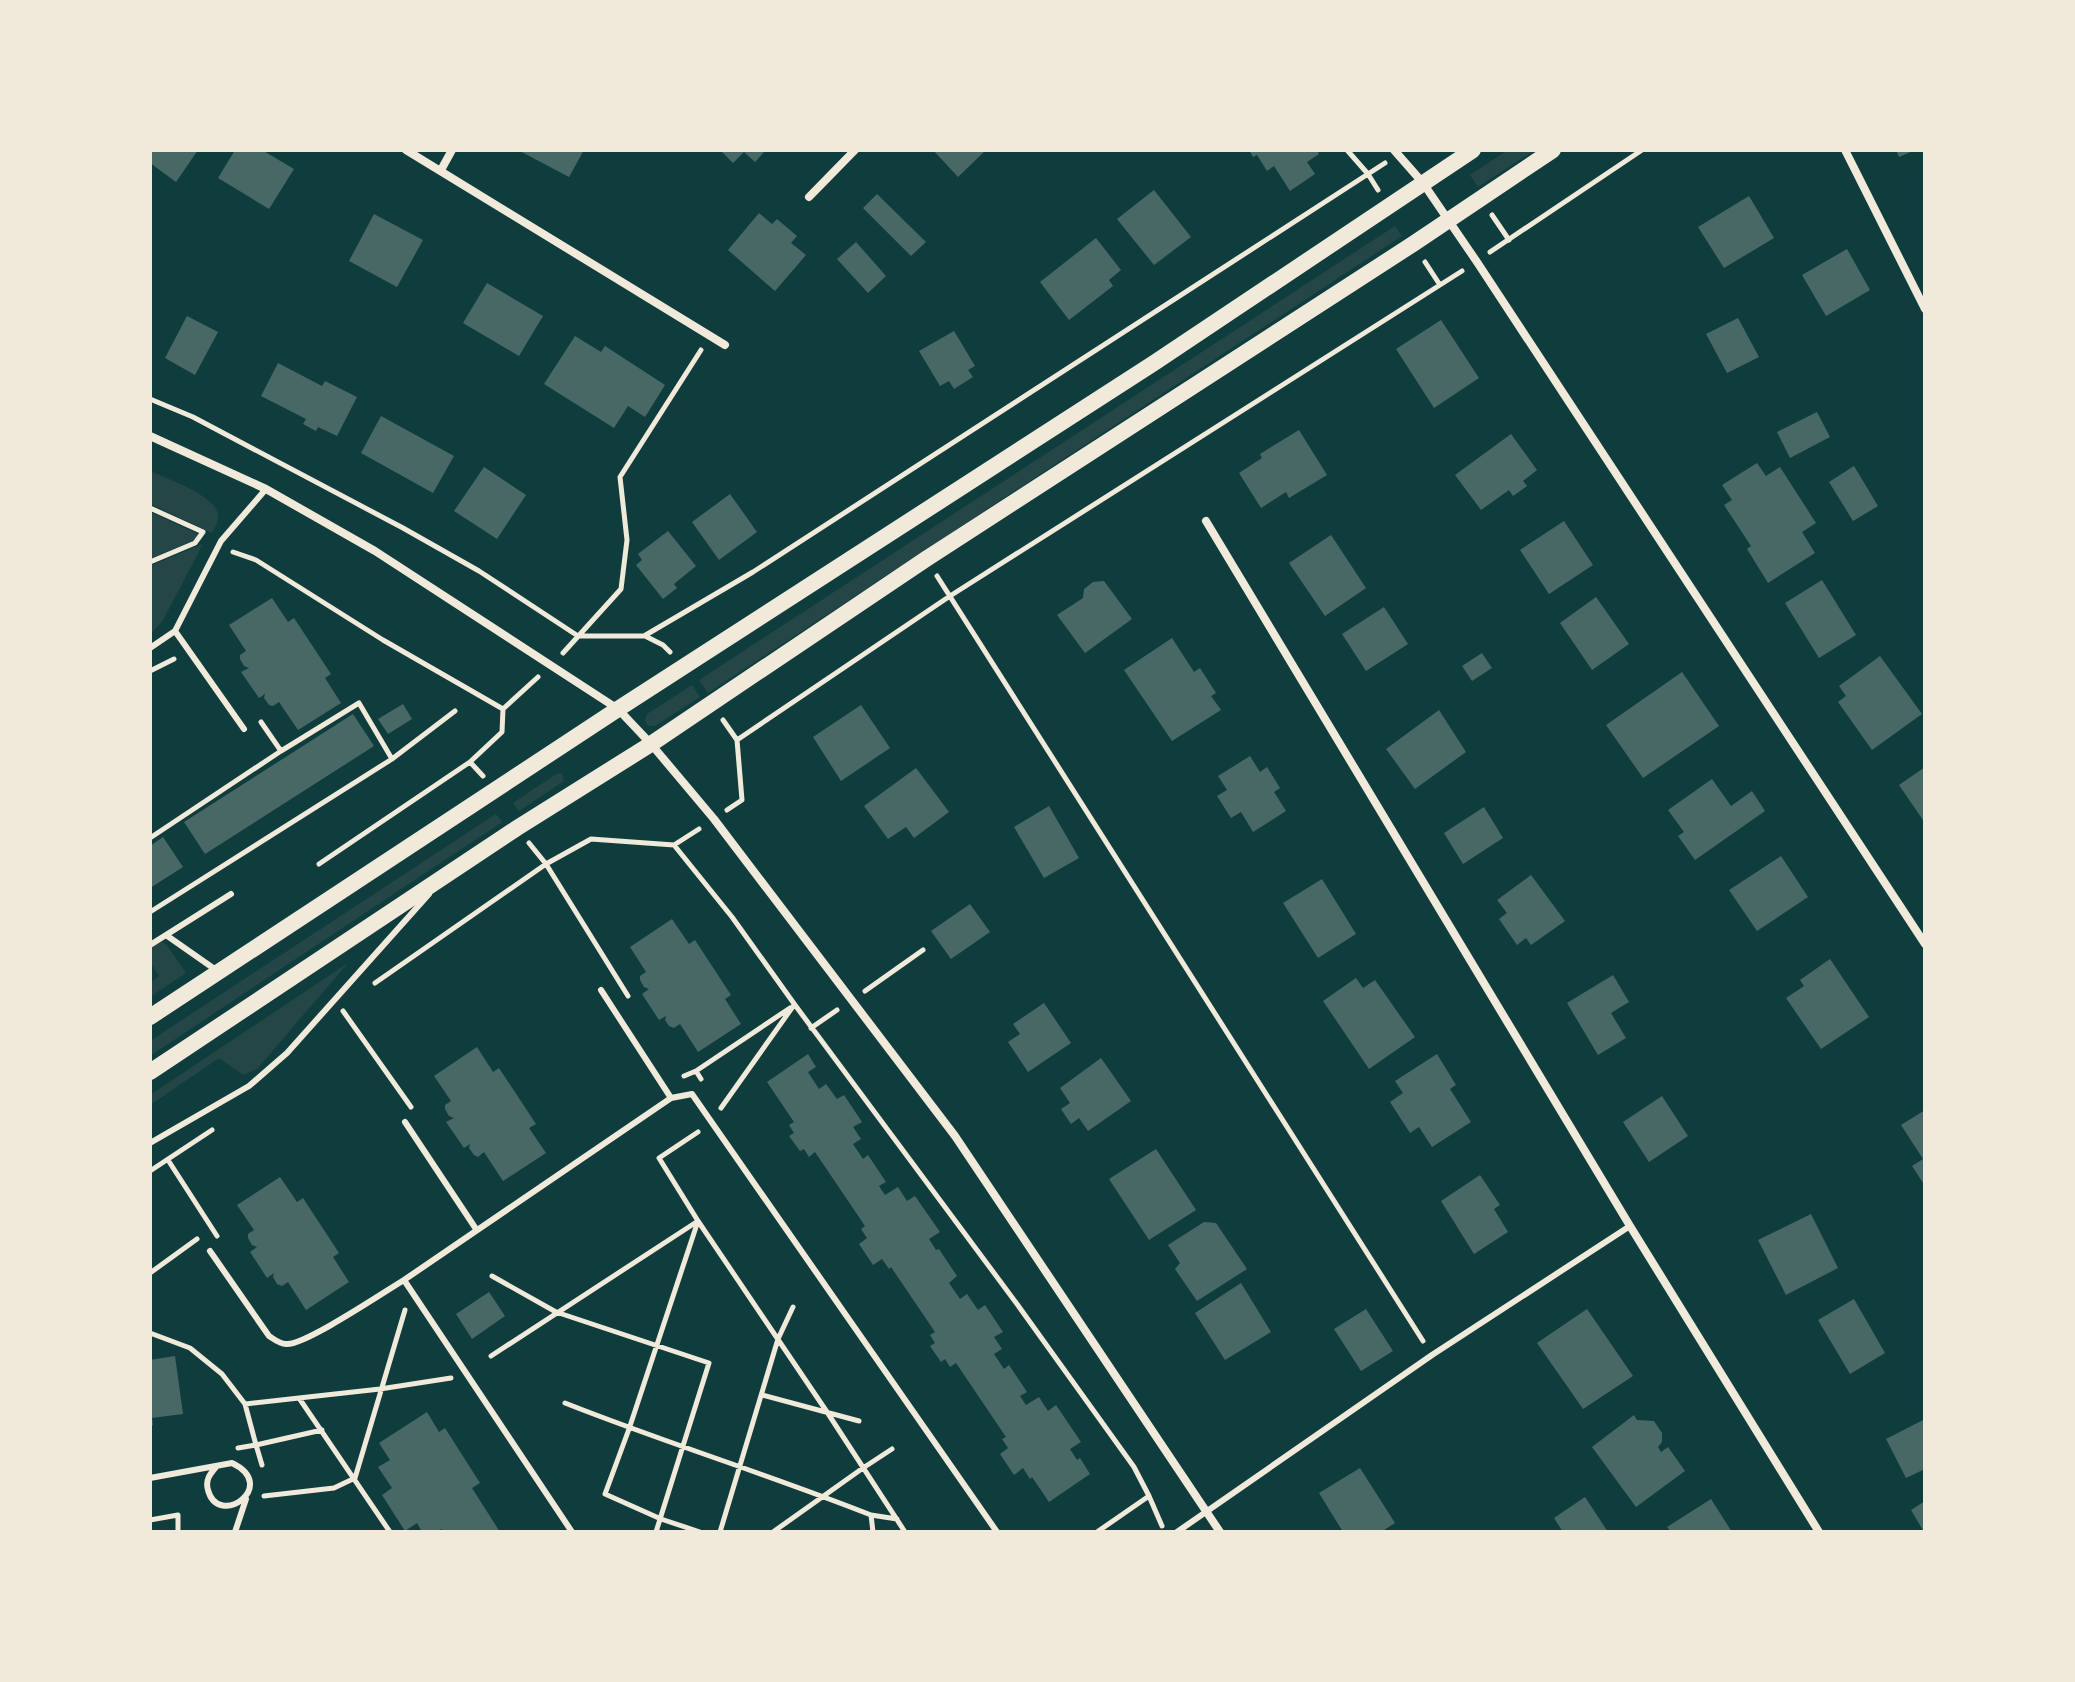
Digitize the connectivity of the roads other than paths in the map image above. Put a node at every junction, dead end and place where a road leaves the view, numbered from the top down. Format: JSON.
{"nodes":[{"id":1,"x":406,"y":150,"type":"edge"},
{"id":2,"x":452,"y":150,"type":"edge"},
{"id":3,"x":855,"y":150,"type":"edge"},
{"id":4,"x":1394,"y":150,"type":"edge"},
{"id":5,"x":1473,"y":150,"type":"edge"},
{"id":6,"x":1553,"y":150,"type":"edge"},
{"id":7,"x":1845,"y":150,"type":"edge"},
{"id":8,"x":441,"y":170,"type":"junction"},
{"id":9,"x":1423,"y":183,"type":"junction"},
{"id":10,"x":809,"y":197,"type":"dead end"},
{"id":11,"x":1448,"y":220,"type":"junction"},
{"id":12,"x":1925,"y":309,"type":"edge"},
{"id":13,"x":725,"y":345,"type":"dead end"},
{"id":14,"x":150,"y":436,"type":"edge"},
{"id":15,"x":266,"y":489,"type":"junction"},
{"id":16,"x":1206,"y":521,"type":"dead end"},
{"id":17,"x":175,"y":631,"type":"junction"},
{"id":18,"x":150,"y":648,"type":"edge"},
{"id":19,"x":618,"y":709,"type":"junction"},
{"id":20,"x":244,"y":729,"type":"dead end"},
{"id":21,"x":651,"y":744,"type":"junction"},
{"id":22,"x":445,"y":877,"type":"junction"},
{"id":23,"x":231,"y":894,"type":"dead end"},
{"id":24,"x":166,"y":935,"type":"junction"},
{"id":25,"x":1925,"y":944,"type":"edge"},
{"id":26,"x":150,"y":945,"type":"edge"},
{"id":27,"x":219,"y":972,"type":"junction"},
{"id":28,"x":601,"y":990,"type":"dead end"},
{"id":29,"x":150,"y":1017,"type":"edge"},
{"id":30,"x":150,"y":1072,"type":"edge"},
{"id":31,"x":671,"y":1098,"type":"junction"},
{"id":32,"x":405,"y":1122,"type":"dead end"},
{"id":33,"x":150,"y":1143,"type":"edge"},
{"id":34,"x":1630,"y":1226,"type":"junction"},
{"id":35,"x":476,"y":1229,"type":"junction"},
{"id":36,"x":210,"y":1251,"type":"road end"},
{"id":37,"x":404,"y":1280,"type":"junction"},
{"id":38,"x":216,"y":1467,"type":"junction"},
{"id":39,"x":150,"y":1478,"type":"edge"},
{"id":40,"x":248,"y":1492,"type":"junction"},
{"id":41,"x":1205,"y":1511,"type":"junction"},
{"id":42,"x":235,"y":1532,"type":"edge"},
{"id":43,"x":572,"y":1532,"type":"edge"},
{"id":44,"x":997,"y":1532,"type":"edge"},
{"id":45,"x":1177,"y":1532,"type":"edge"},
{"id":46,"x":1220,"y":1532,"type":"edge"},
{"id":47,"x":1819,"y":1532,"type":"edge"}],
"edges":[{"from":1,"to":8,"type":"street"},
{"from":2,"to":8,"type":"street"},
{"from":3,"to":10,"type":"street"},
{"from":4,"to":9,"type":"street"},
{"from":5,"to":9,"type":"main road"},
{"from":6,"to":11,"type":"main road"},
{"from":7,"to":12,"type":"street"},
{"from":8,"to":13,"type":"street"},
{"from":9,"to":11,"type":"street"},
{"from":9,"to":19,"type":"main road"},
{"from":11,"to":21,"type":"main road"},
{"from":11,"to":25,"type":"street"},
{"from":14,"to":15,"type":"street"},
{"from":15,"to":17,"type":"lane"},
{"from":15,"to":19,"type":"street"},
{"from":16,"to":34,"type":"street"},
{"from":17,"to":18,"type":"lane"},
{"from":17,"to":20,"type":"lane"},
{"from":19,"to":21,"type":"street"},
{"from":19,"to":27,"type":"main road"},
{"from":21,"to":22,"type":"main road"},
{"from":21,"to":41,"type":"street"},
{"from":22,"to":30,"type":"main road"},
{"from":22,"to":33,"type":"lane"},
{"from":23,"to":24,"type":"lane"},
{"from":24,"to":26,"type":"lane"},
{"from":24,"to":27,"type":"lane"},
{"from":27,"to":29,"type":"main road"},
{"from":28,"to":31,"type":"lane"},
{"from":31,"to":35,"type":"lane"},
{"from":31,"to":44,"type":"lane"},
{"from":32,"to":35,"type":"lane"},
{"from":34,"to":41,"type":"lane"},
{"from":34,"to":47,"type":"street"},
{"from":35,"to":37,"type":"lane"},
{"from":36,"to":37,"type":"lane"},
{"from":37,"to":43,"type":"lane"},
{"from":38,"to":39,"type":"lane"},
{"from":38,"to":40,"type":"lane"},
{"from":38,"to":40,"type":"lane"},
{"from":40,"to":42,"type":"lane"},
{"from":41,"to":45,"type":"lane"},
{"from":41,"to":46,"type":"street"}]}
